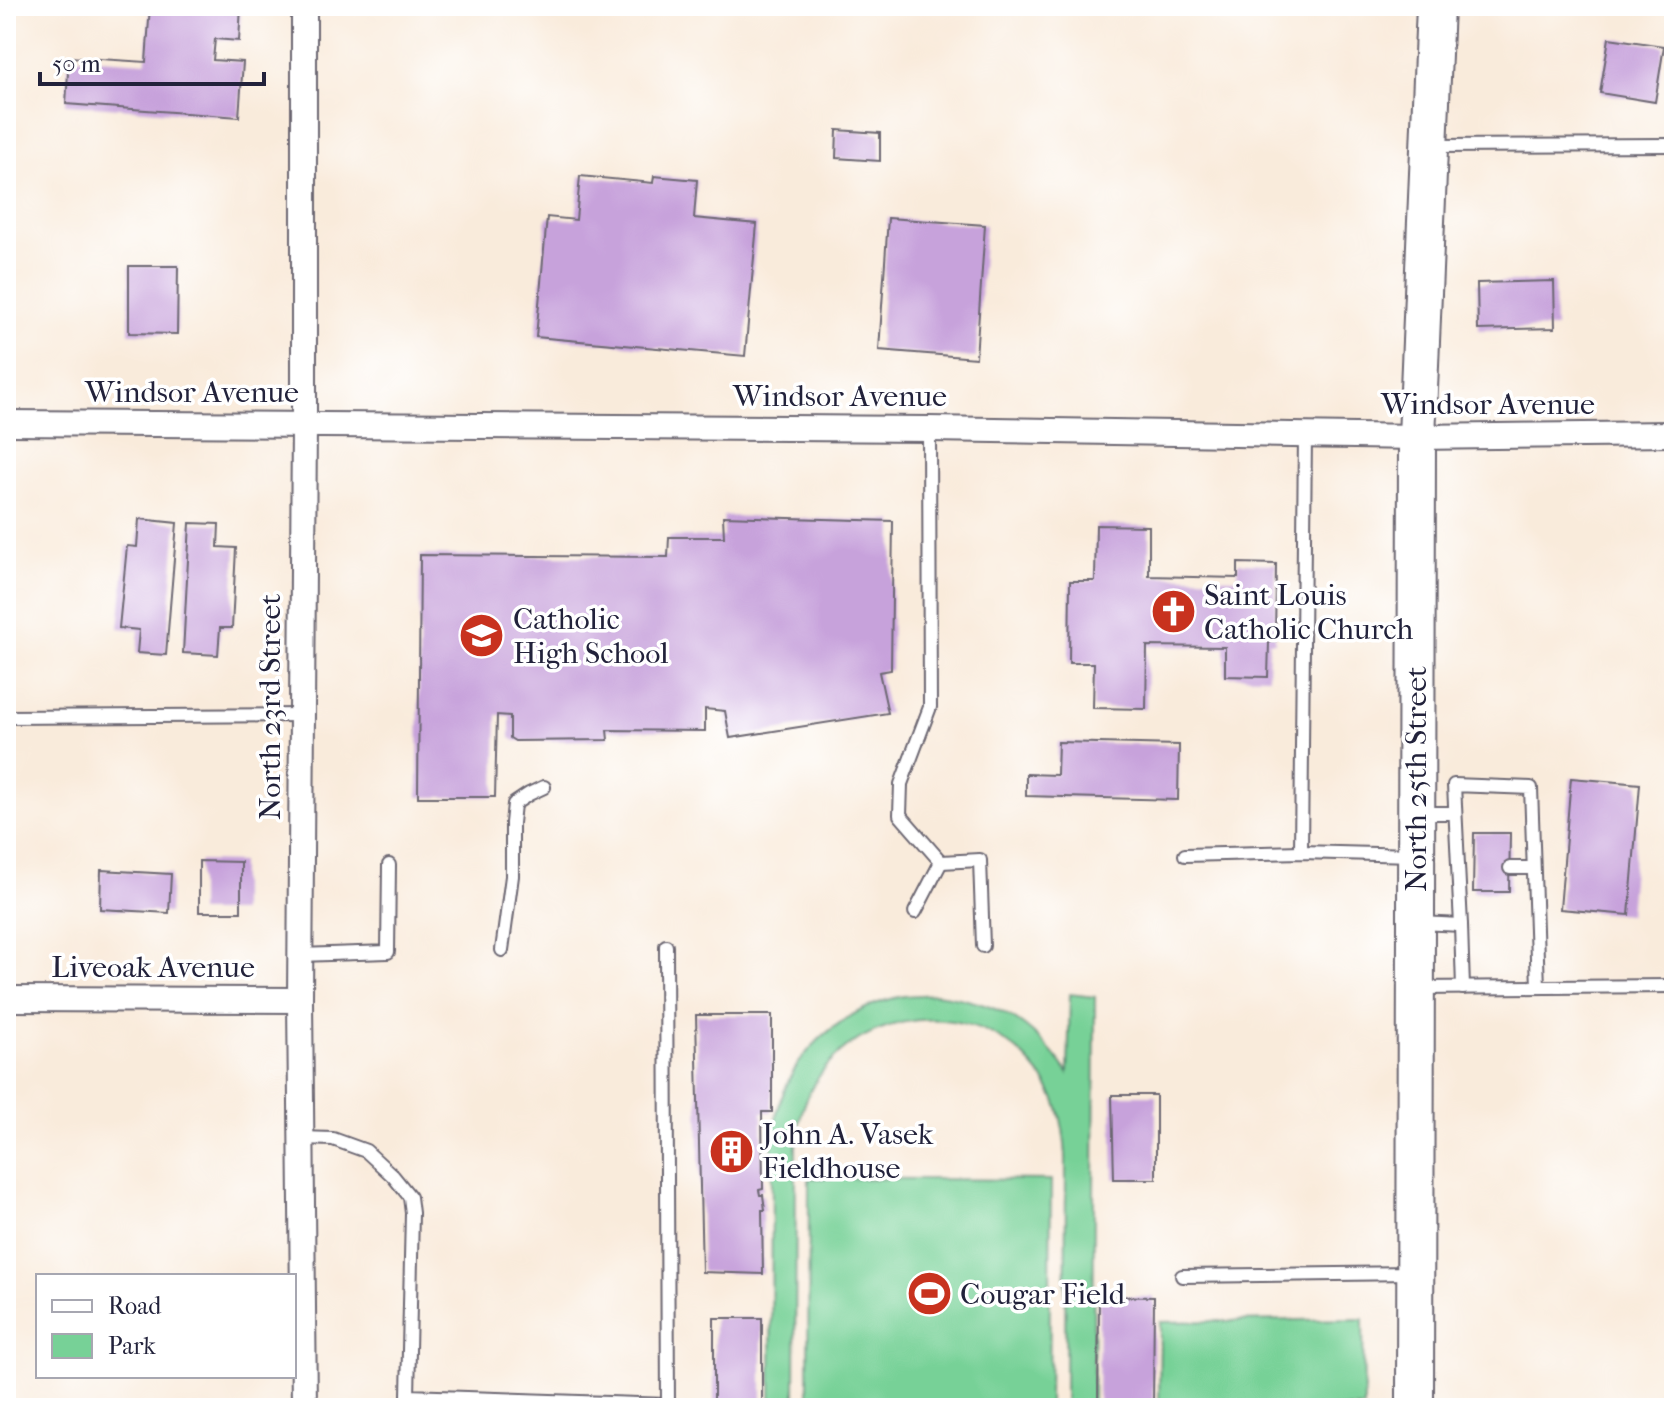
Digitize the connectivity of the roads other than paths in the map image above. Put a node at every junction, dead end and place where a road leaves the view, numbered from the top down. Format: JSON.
{"nodes":[{"id":1,"x":304,"y":6,"type":"edge"},
{"id":2,"x":1435,"y":6,"type":"edge"},
{"id":3,"x":1674,"y":145,"type":"edge"},
{"id":4,"x":1429,"y":146,"type":"junction"},
{"id":5,"x":6,"y":423,"type":"edge"},
{"id":6,"x":304,"y":424,"type":"junction"},
{"id":7,"x":929,"y":429,"type":"junction"},
{"id":8,"x":1674,"y":434,"type":"edge"},
{"id":9,"x":1305,"y":435,"type":"junction"},
{"id":10,"x":1417,"y":437,"type":"junction"},
{"id":11,"x":302,"y":715,"type":"junction"},
{"id":12,"x":6,"y":717,"type":"edge"},
{"id":13,"x":544,"y":787,"type":"dead end"},
{"id":14,"x":1416,"y":813,"type":"junction"},
{"id":15,"x":1454,"y":813,"type":"junction"},
{"id":16,"x":1301,"y":852,"type":"junction"},
{"id":17,"x":1185,"y":855,"type":"dead end"},
{"id":18,"x":1416,"y":855,"type":"junction"},
{"id":19,"x":941,"y":862,"type":"junction"},
{"id":20,"x":389,"y":865,"type":"dead end"},
{"id":21,"x":1457,"y":866,"type":"junction"},
{"id":22,"x":1474,"y":867,"type":"dead end"},
{"id":23,"x":1510,"y":868,"type":"dead end"},
{"id":24,"x":1533,"y":868,"type":"junction"},
{"id":25,"x":915,"y":912,"type":"dead end"},
{"id":26,"x":1416,"y":923,"type":"junction"},
{"id":27,"x":1461,"y":925,"type":"junction"},
{"id":28,"x":666,"y":946,"type":"dead end"},
{"id":29,"x":983,"y":946,"type":"dead end"},
{"id":30,"x":502,"y":950,"type":"dead end"},
{"id":31,"x":300,"y":955,"type":"junction"},
{"id":32,"x":1674,"y":986,"type":"edge"},
{"id":33,"x":1538,"y":987,"type":"junction"},
{"id":34,"x":1416,"y":988,"type":"junction"},
{"id":35,"x":1463,"y":988,"type":"junction"},
{"id":36,"x":6,"y":999,"type":"edge"},
{"id":37,"x":300,"y":1000,"type":"junction"},
{"id":38,"x":301,"y":1138,"type":"junction"},
{"id":39,"x":1415,"y":1273,"type":"junction"},
{"id":40,"x":1182,"y":1276,"type":"dead end"},
{"id":41,"x":668,"y":1406,"type":"edge"},
{"id":42,"x":304,"y":1408,"type":"edge"},
{"id":43,"x":1415,"y":1408,"type":"edge"}],
"edges":[{"from":1,"to":6,"type":"street","name":"North 23rd Street"},
{"from":2,"to":4,"type":"main road","name":"North 25th Street"},
{"from":3,"to":4,"type":"lane"},
{"from":4,"to":10,"type":"main road","name":"North 25th Street"},
{"from":5,"to":6,"type":"street","name":"Windsor Avenue"},
{"from":6,"to":7,"type":"street","name":"Windsor Avenue"},
{"from":6,"to":11,"type":"street","name":"North 23rd Street"},
{"from":7,"to":9,"type":"street","name":"Windsor Avenue"},
{"from":7,"to":19,"type":"lane"},
{"from":8,"to":10,"type":"street","name":"Windsor Avenue"},
{"from":9,"to":10,"type":"street","name":"Windsor Avenue"},
{"from":9,"to":16,"type":"lane"},
{"from":10,"to":14,"type":"main road","name":"North 25th Street"},
{"from":11,"to":12,"type":"lane"},
{"from":11,"to":31,"type":"street","name":"North 23rd Street"},
{"from":13,"to":30,"type":"lane"},
{"from":14,"to":15,"type":"lane"},
{"from":14,"to":18,"type":"main road","name":"North 25th Street"},
{"from":15,"to":21,"type":"lane"},
{"from":15,"to":24,"type":"lane"},
{"from":16,"to":17,"type":"lane"},
{"from":16,"to":18,"type":"lane"},
{"from":18,"to":26,"type":"main road","name":"North 25th Street"},
{"from":19,"to":25,"type":"lane"},
{"from":19,"to":29,"type":"lane"},
{"from":20,"to":31,"type":"lane"},
{"from":21,"to":22,"type":"lane"},
{"from":21,"to":27,"type":"lane"},
{"from":23,"to":24,"type":"lane"},
{"from":24,"to":33,"type":"lane"},
{"from":26,"to":27,"type":"lane"},
{"from":26,"to":34,"type":"main road","name":"North 25th Street"},
{"from":27,"to":35,"type":"lane"},
{"from":28,"to":41,"type":"lane"},
{"from":31,"to":37,"type":"street","name":"North 23rd Street"},
{"from":32,"to":33,"type":"lane"},
{"from":33,"to":35,"type":"lane"},
{"from":34,"to":35,"type":"lane"},
{"from":34,"to":39,"type":"main road","name":"North 25th Street"},
{"from":36,"to":37,"type":"street","name":"Liveoak Avenue"},
{"from":37,"to":38,"type":"street","name":"North 23rd Street"},
{"from":38,"to":41,"type":"lane"},
{"from":38,"to":42,"type":"street","name":"North 23rd Street"},
{"from":39,"to":40,"type":"lane"},
{"from":39,"to":43,"type":"main road","name":"North 25th Street"}]}
